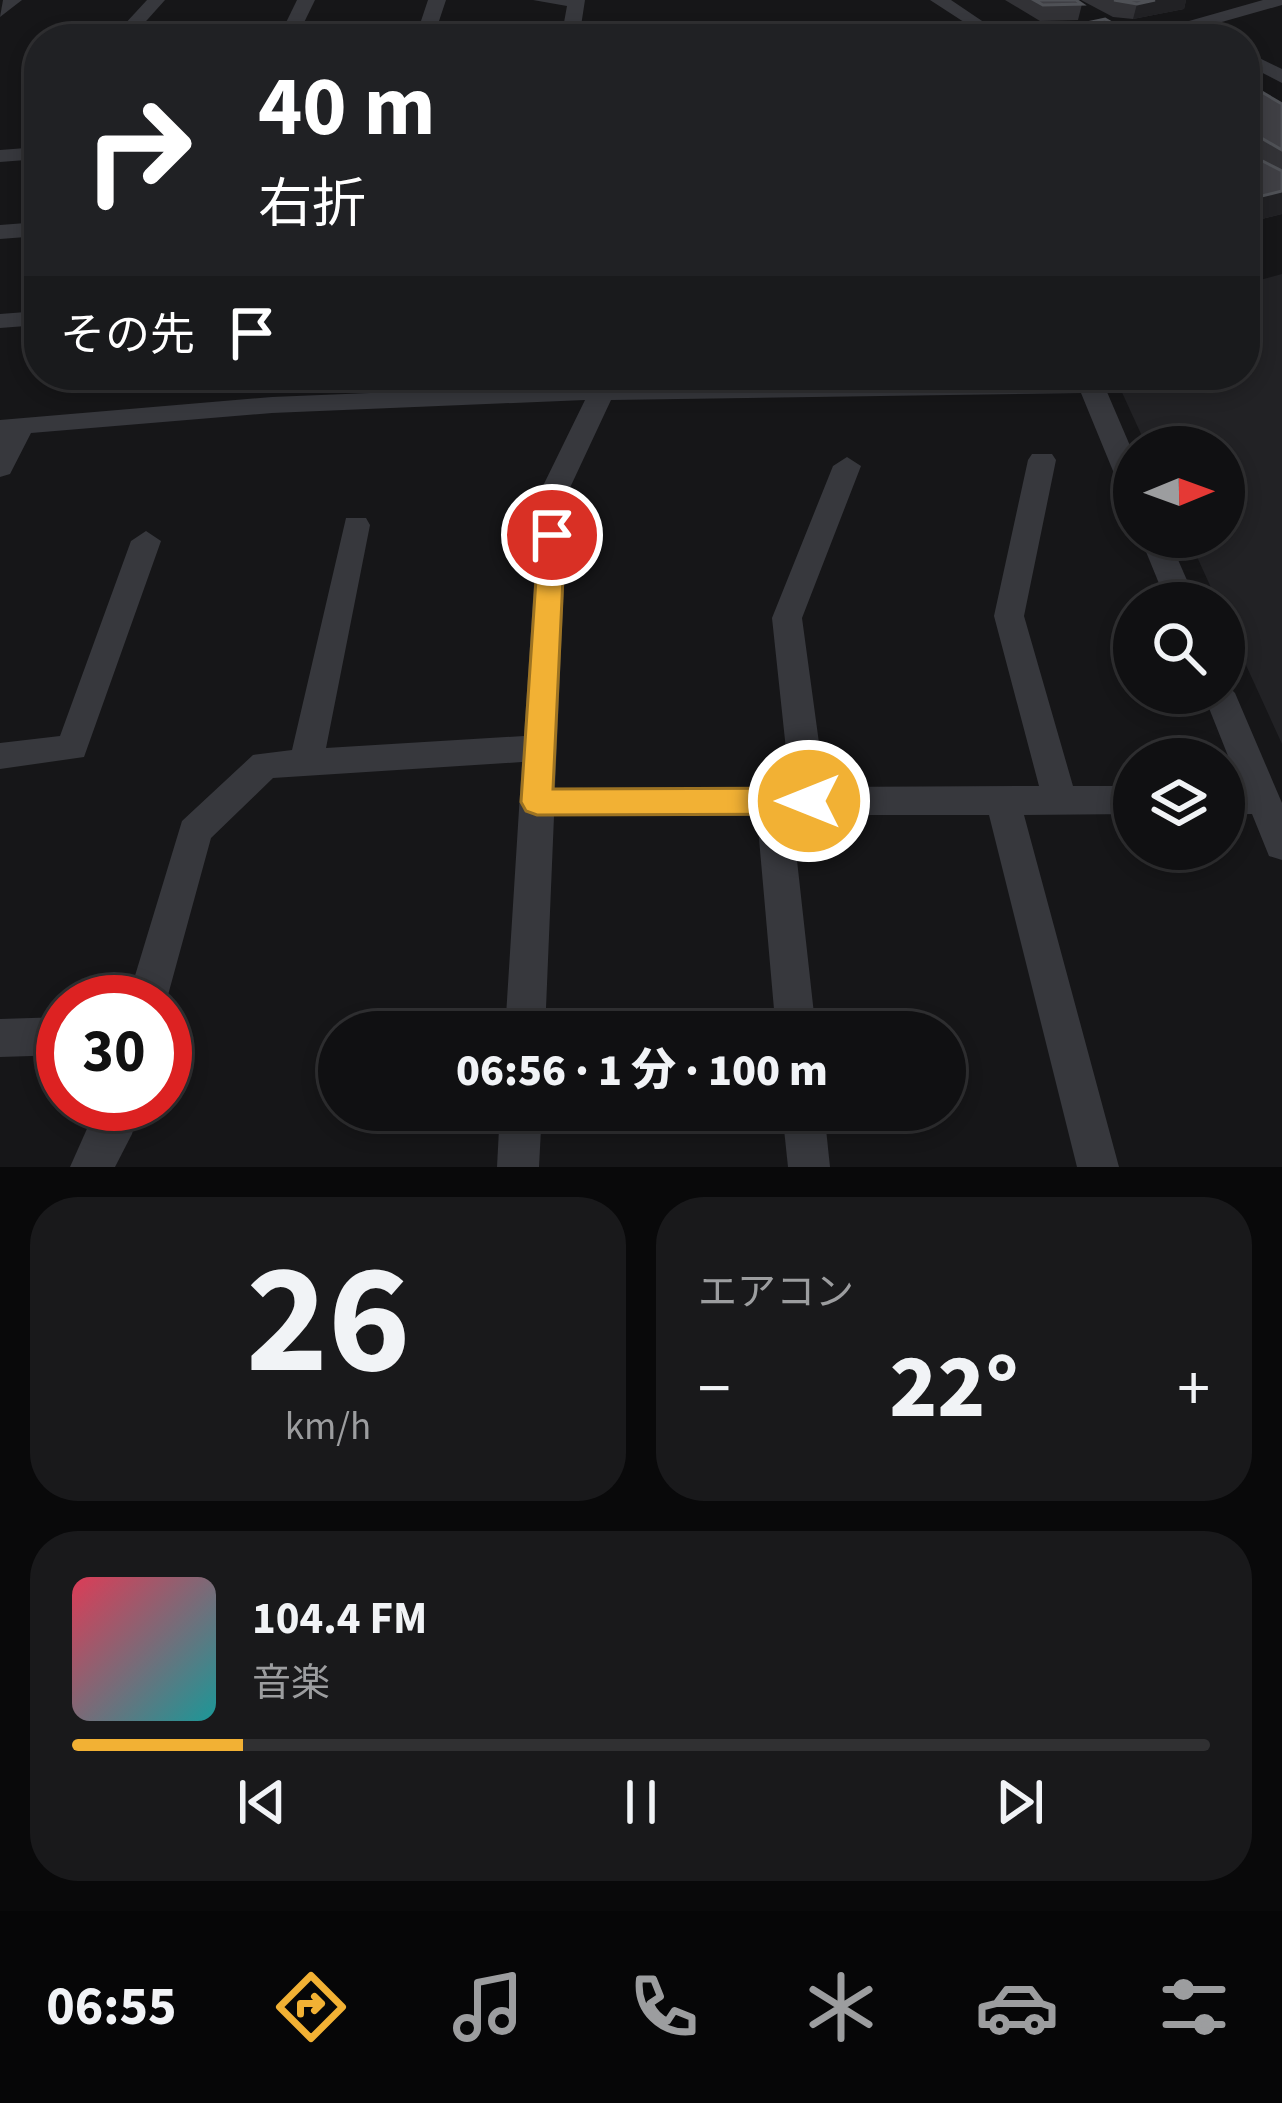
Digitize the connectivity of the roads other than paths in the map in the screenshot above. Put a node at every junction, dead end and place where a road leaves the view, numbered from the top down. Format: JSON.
{"nodes":[{"id":1,"x":14,"y":0,"type":"edge"},
{"id":2,"x":156,"y":0,"type":"edge"},
{"id":3,"x":542,"y":0,"type":"edge"},
{"id":4,"x":939,"y":0,"type":"edge"},
{"id":5,"x":1199,"y":0,"type":"edge"},
{"id":6,"x":1282,"y":0,"type":"edge"},
{"id":7,"x":576,"y":1,"type":"edge"},
{"id":8,"x":1082,"y":10,"type":"edge"},
{"id":9,"x":0,"y":12,"type":"edge"},
{"id":10,"x":1229,"y":16,"type":"junction"},
{"id":11,"x":134,"y":24,"type":"edge"},
{"id":12,"x":974,"y":24,"type":"edge"},
{"id":13,"x":1104,"y":24,"type":"edge"},
{"id":14,"x":1198,"y":24,"type":"edge"},
{"id":15,"x":370,"y":390,"type":"edge"},
{"id":16,"x":598,"y":390,"type":"edge"},
{"id":17,"x":1093,"y":390,"type":"edge"},
{"id":18,"x":11,"y":427,"type":"edge"},
{"id":19,"x":1113,"y":438,"type":"edge"},
{"id":20,"x":1042,"y":460,"type":"dead end"},
{"id":21,"x":847,"y":466,"type":"dead end"},
{"id":22,"x":0,"y":467,"type":"edge"},
{"id":23,"x":356,"y":525,"type":"dead end"},
{"id":24,"x":146,"y":542,"type":"dead end"},
{"id":25,"x":1228,"y":714,"type":"edge"},
{"id":26,"x":540,"y":748,"type":"junction"},
{"id":27,"x":0,"y":757,"type":"edge"},
{"id":28,"x":306,"y":762,"type":"junction"},
{"id":29,"x":1003,"y":800,"type":"junction"},
{"id":30,"x":1060,"y":800,"type":"junction"},
{"id":31,"x":1113,"y":800,"type":"edge"},
{"id":32,"x":1245,"y":800,"type":"edge"},
{"id":33,"x":1263,"y":800,"type":"junction"},
{"id":34,"x":791,"y":801,"type":"junction"},
{"id":35,"x":537,"y":802,"type":"junction"},
{"id":36,"x":1282,"y":845,"type":"edge"},
{"id":37,"x":155,"y":975,"type":"edge"},
{"id":38,"x":526,"y":1011,"type":"edge"},
{"id":39,"x":796,"y":1011,"type":"edge"},
{"id":40,"x":36,"y":1037,"type":"edge"},
{"id":41,"x":0,"y":1038,"type":"edge"},
{"id":42,"x":112,"y":1131,"type":"edge"},
{"id":43,"x":520,"y":1131,"type":"edge"},
{"id":44,"x":805,"y":1131,"type":"edge"},
{"id":45,"x":91,"y":1167,"type":"edge"},
{"id":46,"x":518,"y":1167,"type":"edge"},
{"id":47,"x":809,"y":1167,"type":"edge"},
{"id":48,"x":1098,"y":1167,"type":"edge"}],
"edges":[{"from":1,"to":9,"type":"street"},
{"from":2,"to":11,"type":"street"},
{"from":3,"to":7,"type":"street"},
{"from":4,"to":12,"type":"street"},
{"from":5,"to":10,"type":"street"},
{"from":6,"to":10,"type":"street"},
{"from":8,"to":13,"type":"street"},
{"from":10,"to":14,"type":"street"},
{"from":15,"to":18,"type":"street"},
{"from":16,"to":26,"type":"street"},
{"from":17,"to":19,"type":"street"},
{"from":18,"to":22,"type":"street"},
{"from":20,"to":30,"type":"street"},
{"from":21,"to":34,"type":"street"},
{"from":23,"to":28,"type":"street"},
{"from":24,"to":27,"type":"street"},
{"from":25,"to":33,"type":"street"},
{"from":26,"to":28,"type":"street"},
{"from":26,"to":35,"type":"street"},
{"from":28,"to":37,"type":"street"},
{"from":29,"to":30,"type":"street"},
{"from":29,"to":34,"type":"street"},
{"from":29,"to":48,"type":"street"},
{"from":30,"to":31,"type":"street"},
{"from":32,"to":33,"type":"street"},
{"from":33,"to":36,"type":"street"},
{"from":34,"to":35,"type":"street"},
{"from":34,"to":39,"type":"street"},
{"from":35,"to":38,"type":"street"},
{"from":40,"to":41,"type":"street"},
{"from":42,"to":45,"type":"street"},
{"from":43,"to":46,"type":"street"},
{"from":44,"to":47,"type":"street"}]}
